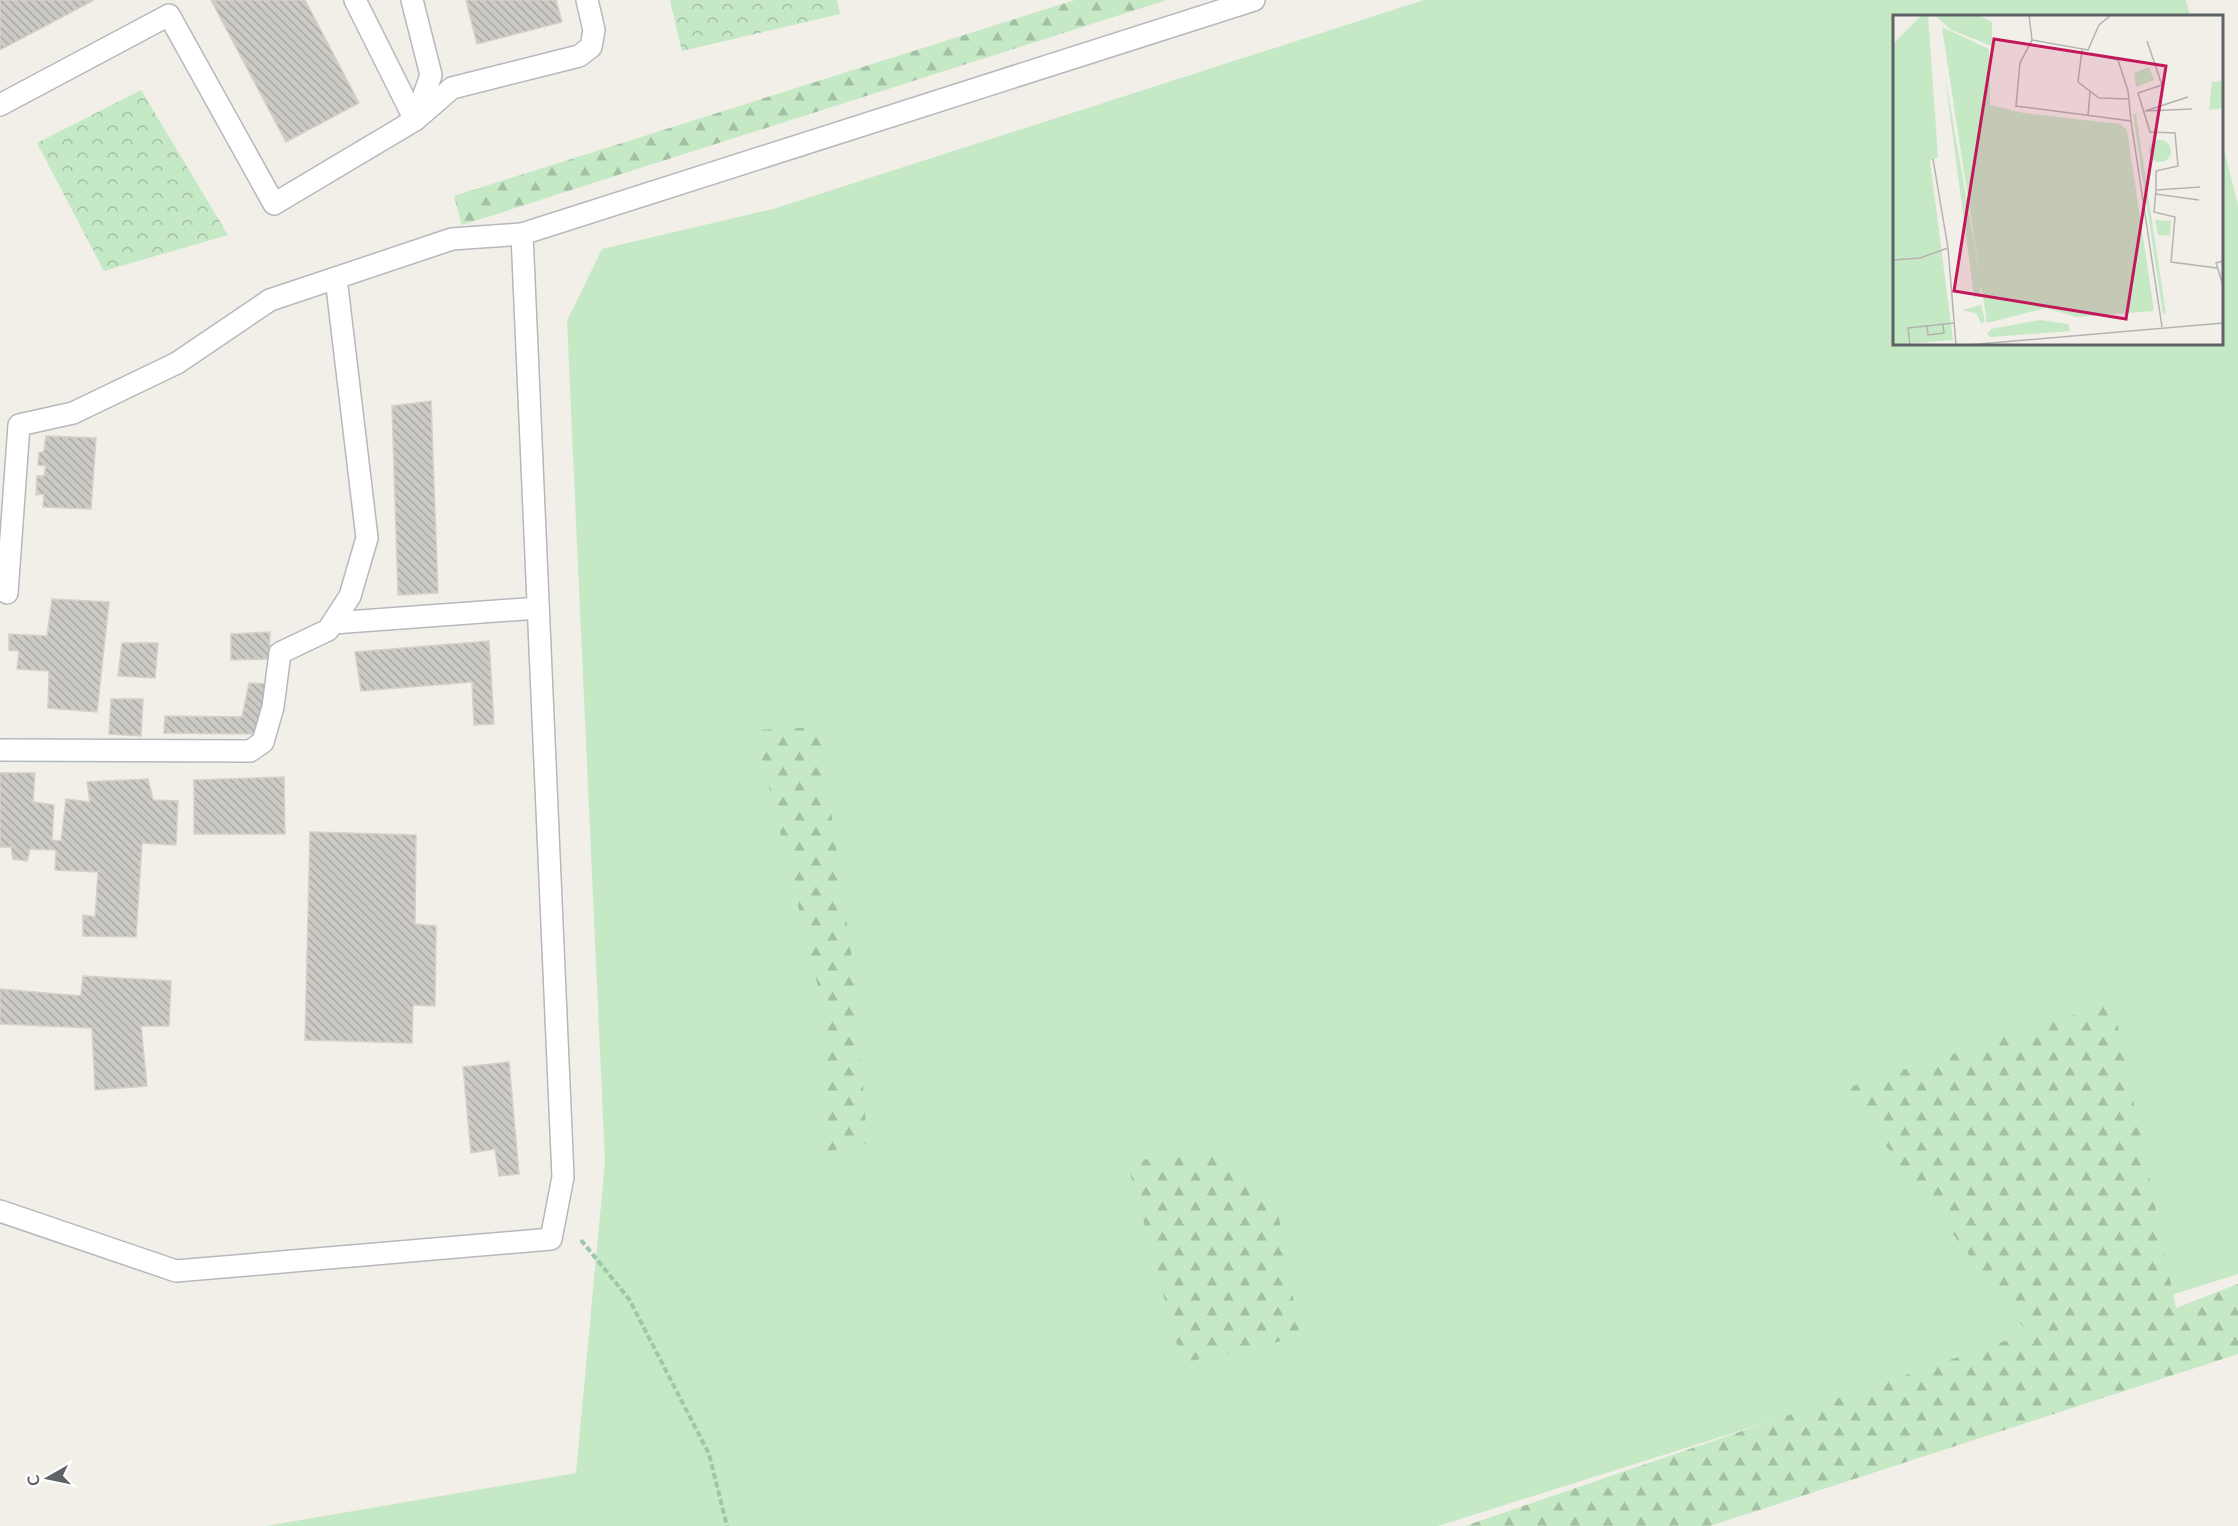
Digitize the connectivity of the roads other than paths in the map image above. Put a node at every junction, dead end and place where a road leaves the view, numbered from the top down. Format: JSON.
{"nodes":[{"id":1,"x":355,"y":0,"type":"edge"},
{"id":2,"x":412,"y":0,"type":"edge"},
{"id":3,"x":587,"y":0,"type":"edge"},
{"id":4,"x":1254,"y":0,"type":"edge"},
{"id":5,"x":0,"y":105,"type":"edge"},
{"id":6,"x":415,"y":120,"type":"junction"},
{"id":7,"x":522,"y":234,"type":"junction"},
{"id":8,"x":336,"y":278,"type":"junction"},
{"id":9,"x":7,"y":593,"type":"dead end"},
{"id":10,"x":538,"y":608,"type":"junction"},
{"id":11,"x":333,"y":623,"type":"junction"},
{"id":12,"x":0,"y":750,"type":"edge"},
{"id":13,"x":0,"y":1211,"type":"edge"}],
"edges":[{"from":1,"to":6,"type":"lane"},
{"from":2,"to":6,"type":"lane"},
{"from":3,"to":6,"type":"lane"},
{"from":4,"to":7,"type":"lane"},
{"from":5,"to":6,"type":"lane"},
{"from":7,"to":8,"type":"lane"},
{"from":7,"to":10,"type":"lane"},
{"from":8,"to":9,"type":"lane"},
{"from":8,"to":11,"type":"lane"},
{"from":10,"to":11,"type":"lane"},
{"from":10,"to":13,"type":"lane"},
{"from":11,"to":12,"type":"lane"}]}
